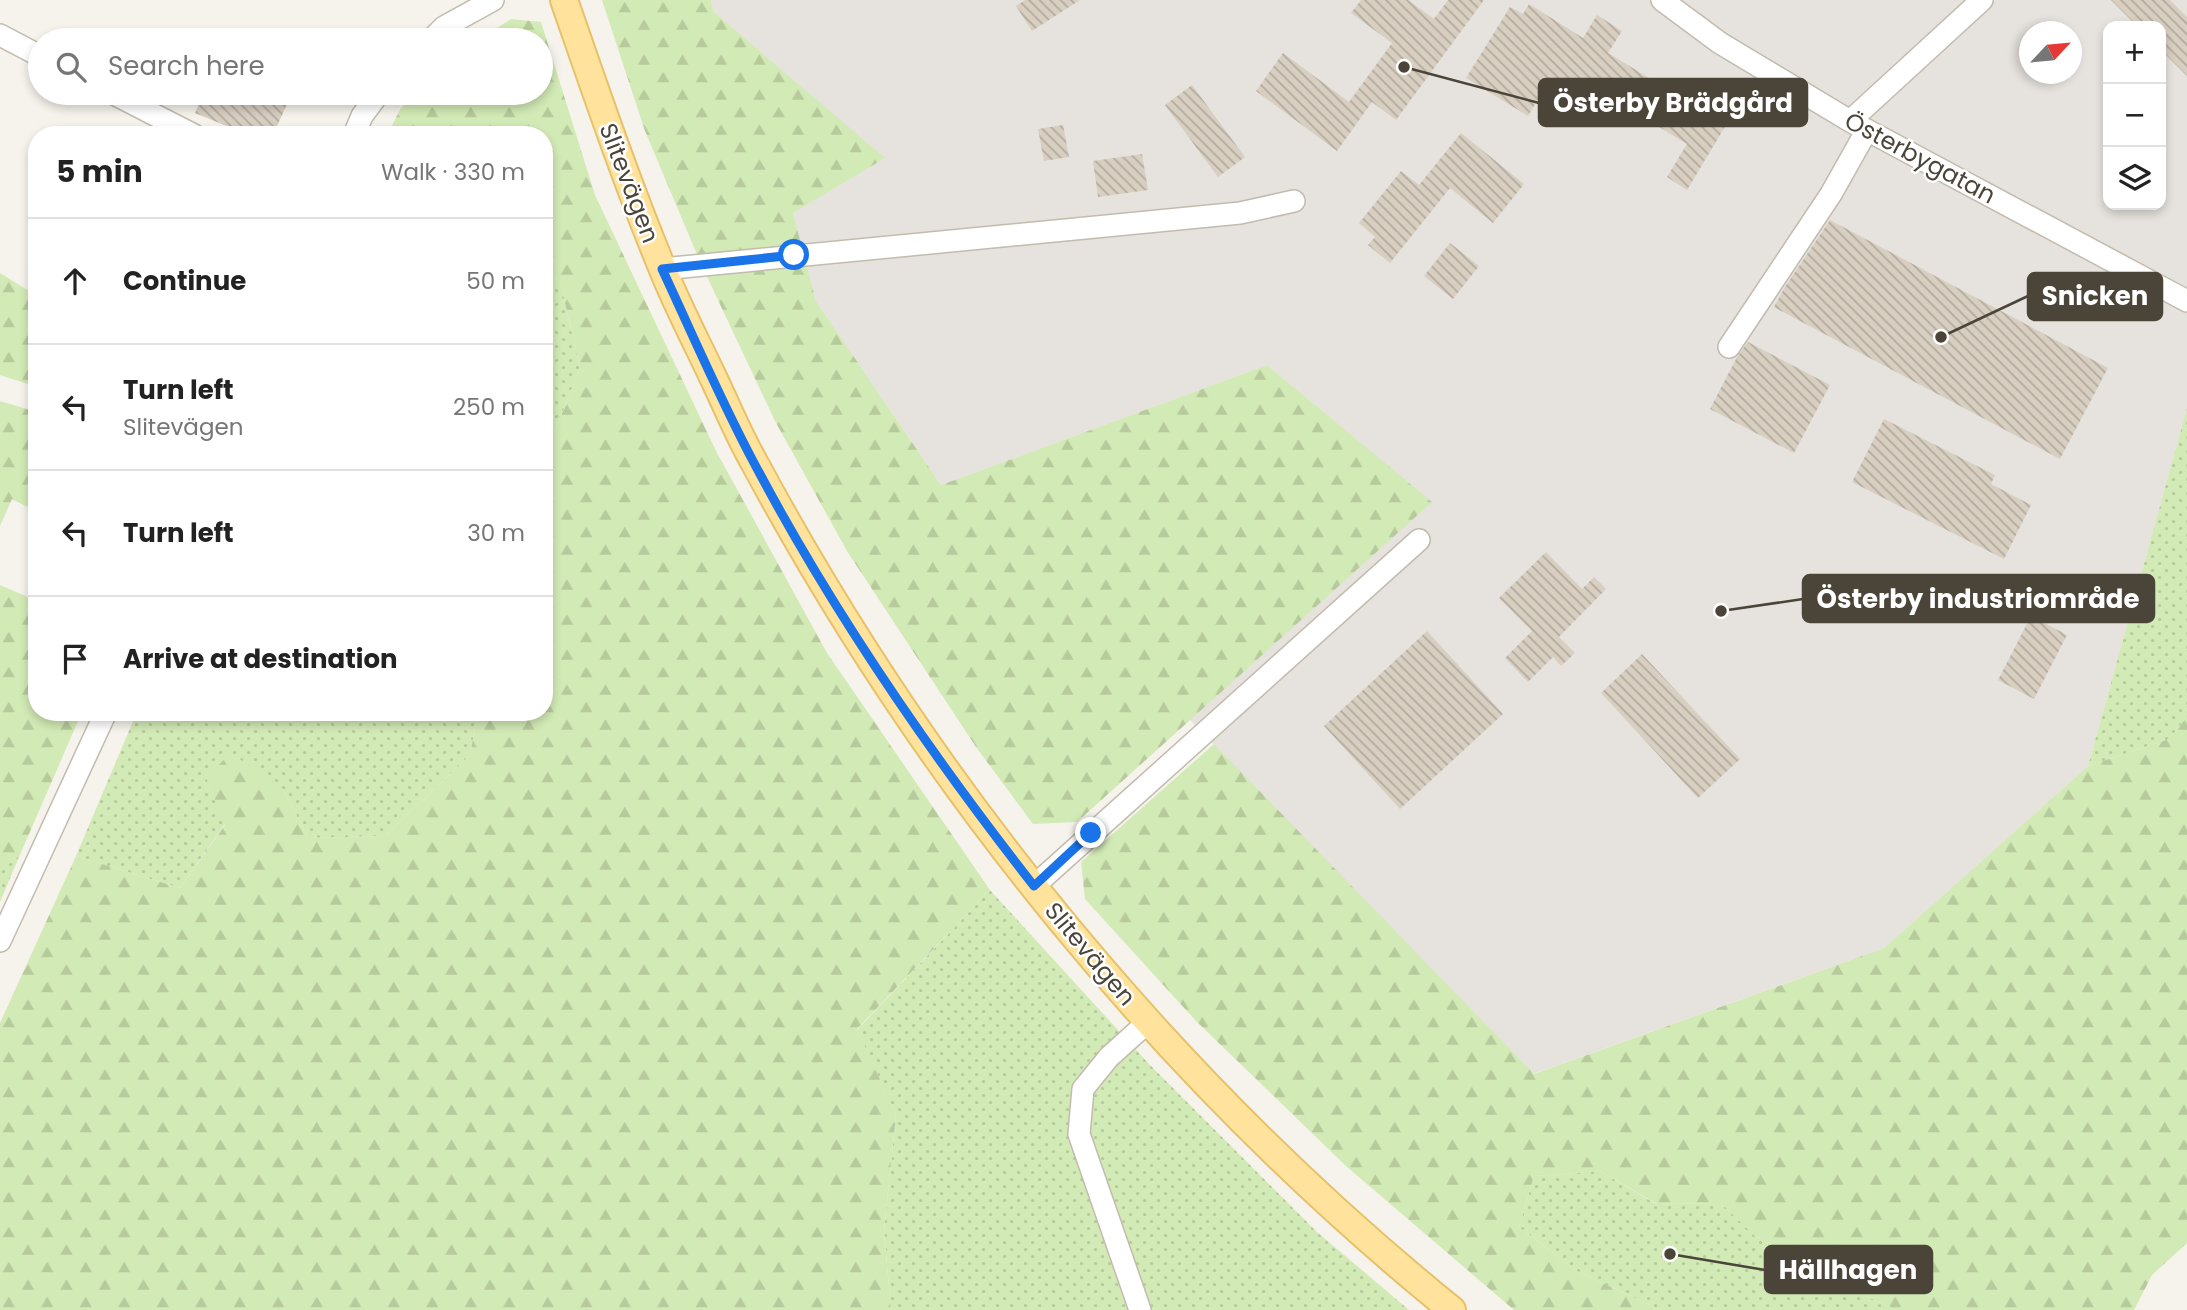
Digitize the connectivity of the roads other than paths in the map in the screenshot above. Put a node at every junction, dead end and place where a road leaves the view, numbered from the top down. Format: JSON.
{"nodes":[{"id":1,"x":493,"y":0,"type":"edge"},
{"id":2,"x":564,"y":0,"type":"edge"},
{"id":3,"x":1662,"y":0,"type":"edge"},
{"id":4,"x":1982,"y":0,"type":"edge"},
{"id":5,"x":443,"y":28,"type":"edge"},
{"id":6,"x":0,"y":36,"type":"edge"},
{"id":7,"x":28,"y":50,"type":"edge"},
{"id":8,"x":135,"y":105,"type":"edge"},
{"id":9,"x":370,"y":105,"type":"edge"},
{"id":10,"x":176,"y":126,"type":"edge"},
{"id":11,"x":358,"y":126,"type":"edge"},
{"id":12,"x":1859,"y":126,"type":"junction"},
{"id":13,"x":1294,"y":201,"type":"dead end"},
{"id":14,"x":662,"y":269,"type":"junction"},
{"id":15,"x":2187,"y":301,"type":"edge"},
{"id":16,"x":1729,"y":347,"type":"dead end"},
{"id":17,"x":1419,"y":540,"type":"dead end"},
{"id":18,"x":102,"y":721,"type":"edge"},
{"id":19,"x":1034,"y":886,"type":"junction"},
{"id":20,"x":0,"y":940,"type":"edge"},
{"id":21,"x":1148,"y":1022,"type":"junction"},
{"id":22,"x":1140,"y":1310,"type":"edge"},
{"id":23,"x":1452,"y":1310,"type":"edge"}],
"edges":[{"from":1,"to":5,"type":"street"},
{"from":2,"to":14,"type":"main road","name":"Slitevägen"},
{"from":3,"to":12,"type":"street","name":"Österbygatan"},
{"from":4,"to":12,"type":"street"},
{"from":6,"to":7,"type":"street"},
{"from":8,"to":10,"type":"street"},
{"from":9,"to":11,"type":"street"},
{"from":12,"to":15,"type":"street","name":"Österbygatan"},
{"from":12,"to":16,"type":"street"},
{"from":13,"to":14,"type":"street"},
{"from":14,"to":19,"type":"main road","name":"Slitevägen"},
{"from":17,"to":19,"type":"street"},
{"from":18,"to":20,"type":"street"},
{"from":19,"to":21,"type":"main road","name":"Slitevägen"},
{"from":21,"to":22,"type":"street"},
{"from":21,"to":23,"type":"main road","name":"Slitevägen"}]}
